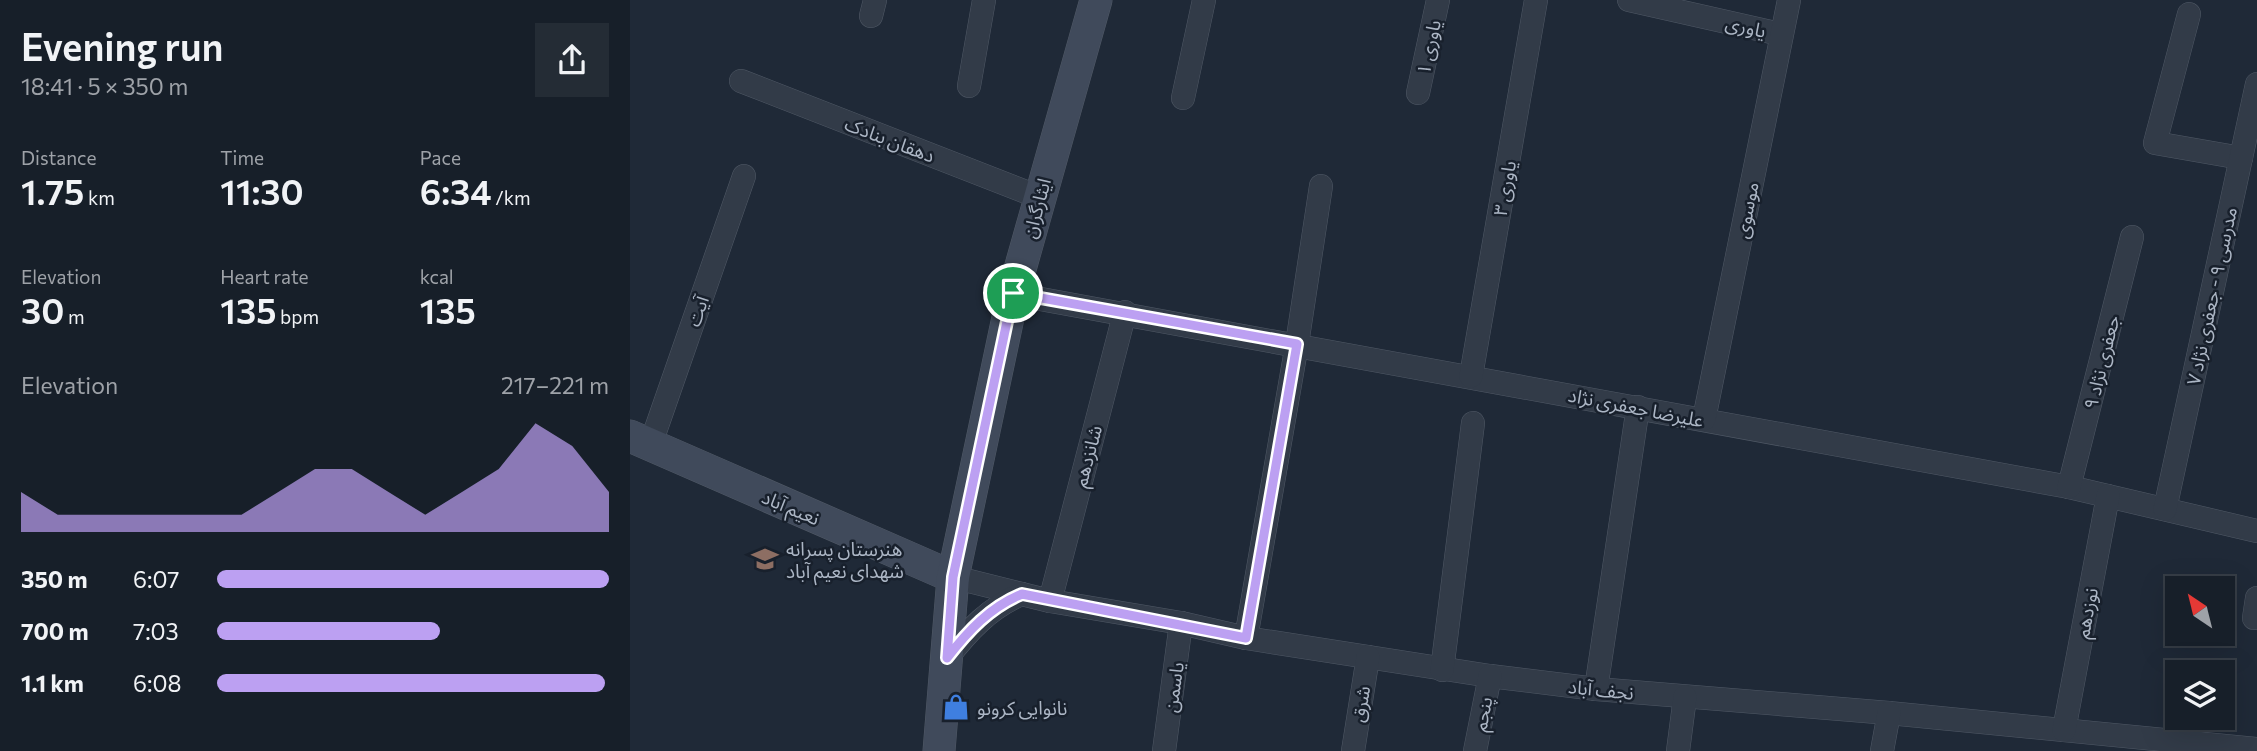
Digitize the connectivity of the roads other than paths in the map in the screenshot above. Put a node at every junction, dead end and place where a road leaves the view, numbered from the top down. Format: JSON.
{"nodes":[{"id":1,"x":984,"y":0,"type":"edge"},
{"id":2,"x":1096,"y":0,"type":"edge"},
{"id":3,"x":1205,"y":0,"type":"edge"},
{"id":4,"x":1438,"y":0,"type":"edge"},
{"id":5,"x":1536,"y":0,"type":"edge"},
{"id":6,"x":1629,"y":0,"type":"edge"},
{"id":7,"x":1789,"y":0,"type":"edge"},
{"id":8,"x":2189,"y":14,"type":"dead end"},
{"id":9,"x":1780,"y":34,"type":"junction"},
{"id":10,"x":741,"y":81,"type":"dead end"},
{"id":11,"x":2257,"y":84,"type":"edge"},
{"id":12,"x":969,"y":86,"type":"dead end"},
{"id":13,"x":1418,"y":93,"type":"dead end"},
{"id":14,"x":1183,"y":98,"type":"dead end"},
{"id":15,"x":2241,"y":158,"type":"junction"},
{"id":16,"x":744,"y":176,"type":"dead end"},
{"id":17,"x":1321,"y":186,"type":"dead end"},
{"id":18,"x":1039,"y":197,"type":"junction"},
{"id":19,"x":2133,"y":237,"type":"dead end"},
{"id":20,"x":1013,"y":293,"type":"junction"},
{"id":21,"x":1125,"y":312,"type":"junction"},
{"id":22,"x":1297,"y":344,"type":"junction"},
{"id":23,"x":1471,"y":376,"type":"junction"},
{"id":24,"x":1638,"y":407,"type":"junction"},
{"id":25,"x":1704,"y":419,"type":"junction"},
{"id":26,"x":1473,"y":423,"type":"dead end"},
{"id":27,"x":640,"y":441,"type":"edge"},
{"id":28,"x":2069,"y":487,"type":"junction"},
{"id":29,"x":2108,"y":496,"type":"junction"},
{"id":30,"x":2165,"y":509,"type":"junction"},
{"id":31,"x":2257,"y":531,"type":"edge"},
{"id":32,"x":953,"y":577,"type":"junction"},
{"id":33,"x":1022,"y":594,"type":"junction"},
{"id":34,"x":1050,"y":601,"type":"junction"},
{"id":35,"x":1181,"y":624,"type":"junction"},
{"id":36,"x":1246,"y":638,"type":"junction"},
{"id":37,"x":1368,"y":657,"type":"junction"},
{"id":38,"x":947,"y":658,"type":"junction"},
{"id":39,"x":1442,"y":670,"type":"junction"},
{"id":40,"x":1490,"y":676,"type":"junction"},
{"id":41,"x":1595,"y":689,"type":"junction"},
{"id":42,"x":1685,"y":697,"type":"junction"},
{"id":43,"x":1889,"y":713,"type":"junction"},
{"id":44,"x":2064,"y":730,"type":"junction"},
{"id":45,"x":2257,"y":749,"type":"edge"},
{"id":46,"x":939,"y":751,"type":"edge"},
{"id":47,"x":1164,"y":751,"type":"edge"},
{"id":48,"x":1353,"y":751,"type":"edge"},
{"id":49,"x":1475,"y":751,"type":"edge"},
{"id":50,"x":1678,"y":751,"type":"edge"},
{"id":51,"x":1882,"y":751,"type":"edge"}],
"edges":[{"from":1,"to":12,"type":"street"},
{"from":2,"to":18,"type":"main road","name":"ایثارگران"},
{"from":3,"to":14,"type":"street"},
{"from":4,"to":13,"type":"street","name":"یاوری ۱"},
{"from":5,"to":23,"type":"street","name":"یاوری ۳"},
{"from":6,"to":9,"type":"street","name":"یاوری"},
{"from":7,"to":9,"type":"street","name":"موسوی"},
{"from":8,"to":15,"type":"street"},
{"from":9,"to":25,"type":"street","name":"موسوی"},
{"from":10,"to":18,"type":"street","name":"دهقان بنادک"},
{"from":11,"to":15,"type":"street","name":"مدرسی ۹ - جعفری نژاد ۷"},
{"from":15,"to":30,"type":"street","name":"مدرسی ۹ - جعفری نژاد ۷"},
{"from":16,"to":27,"type":"street","name":"آیت"},
{"from":17,"to":22,"type":"street"},
{"from":18,"to":20,"type":"main road","name":"ایثارگران"},
{"from":19,"to":28,"type":"street","name":"جعفری نژاد ۹"},
{"from":20,"to":21,"type":"street","name":"علیرضا جعفری نژاد"},
{"from":20,"to":32,"type":"main road","name":"ایثارگران"},
{"from":21,"to":22,"type":"street","name":"علیرضا جعفری نژاد"},
{"from":21,"to":34,"type":"street","name":"شانزدهم"},
{"from":22,"to":23,"type":"street","name":"علیرضا جعفری نژاد"},
{"from":22,"to":36,"type":"street"},
{"from":23,"to":24,"type":"street","name":"علیرضا جعفری نژاد"},
{"from":24,"to":25,"type":"street","name":"علیرضا جعفری نژاد"},
{"from":24,"to":41,"type":"street"},
{"from":25,"to":28,"type":"street","name":"علیرضا جعفری نژاد"},
{"from":26,"to":39,"type":"street"},
{"from":27,"to":32,"type":"main road","name":"نعیم آباد"},
{"from":28,"to":29,"type":"street","name":"علیرضا جعفری نژاد"},
{"from":29,"to":30,"type":"street","name":"علیرضا جعفری نژاد"},
{"from":29,"to":44,"type":"street","name":"نوزدهم"},
{"from":30,"to":31,"type":"street","name":"علیرضا جعفری نژاد"},
{"from":32,"to":33,"type":"street","name":"نجف آباد"},
{"from":32,"to":38,"type":"main road","name":"ایثارگران"},
{"from":33,"to":34,"type":"street","name":"نجف آباد"},
{"from":33,"to":38,"type":"street"},
{"from":34,"to":35,"type":"street","name":"نجف آباد"},
{"from":35,"to":36,"type":"street","name":"نجف آباد"},
{"from":35,"to":47,"type":"street","name":"یاسمن"},
{"from":36,"to":37,"type":"street","name":"نجف آباد"},
{"from":37,"to":39,"type":"street","name":"نجف آباد"},
{"from":37,"to":48,"type":"street","name":"شرق"},
{"from":38,"to":46,"type":"main road","name":"ایثارگران"},
{"from":39,"to":40,"type":"street","name":"نجف آباد"},
{"from":40,"to":41,"type":"street","name":"نجف آباد"},
{"from":40,"to":49,"type":"street","name":"پنجم"},
{"from":41,"to":42,"type":"street","name":"نجف آباد"},
{"from":42,"to":43,"type":"street","name":"نجف آباد"},
{"from":42,"to":50,"type":"street"},
{"from":43,"to":44,"type":"street","name":"نجف آباد"},
{"from":43,"to":51,"type":"street"},
{"from":44,"to":45,"type":"street","name":"نجف آباد"}]}
